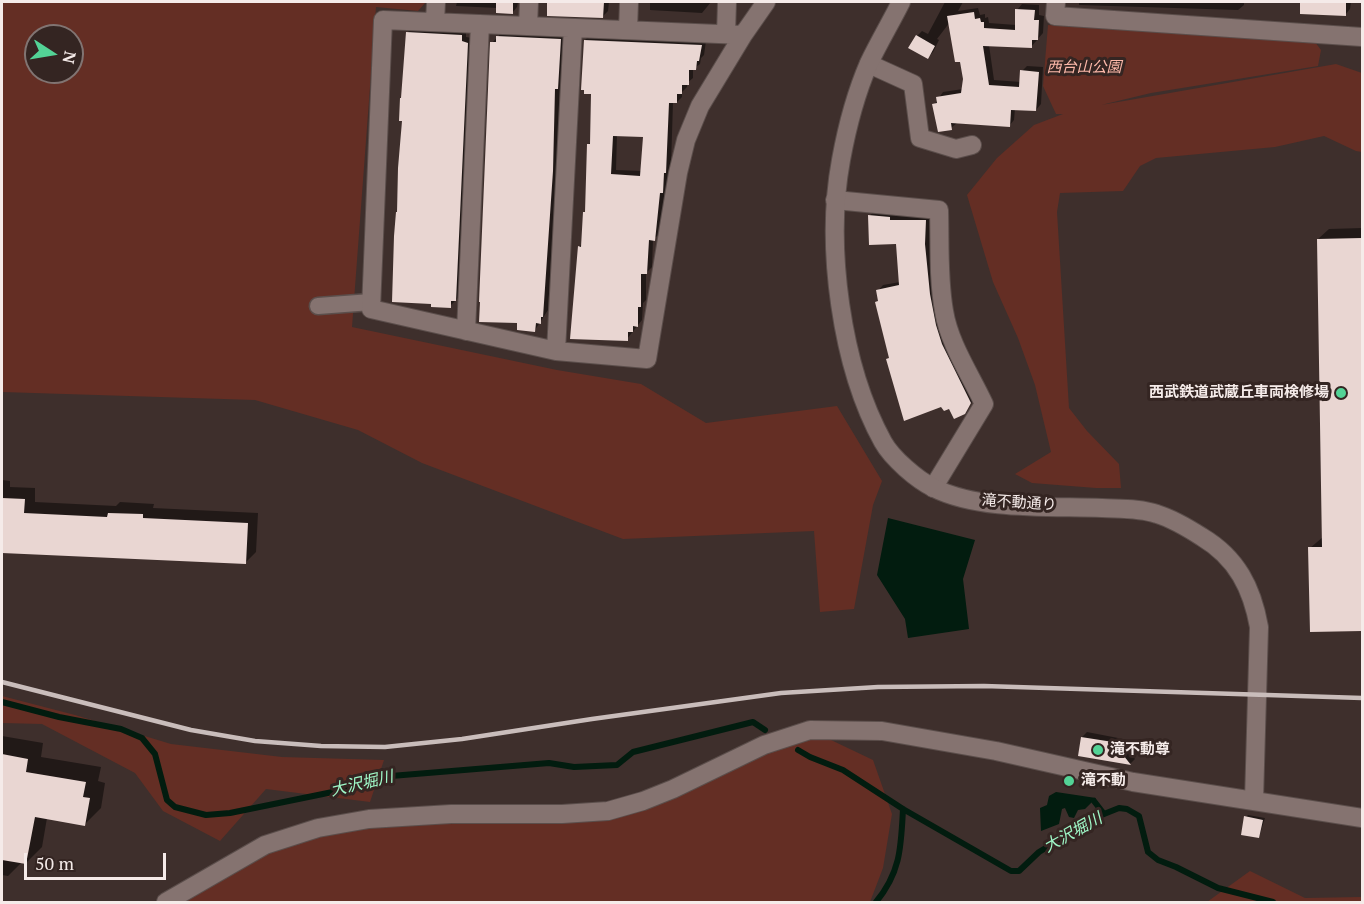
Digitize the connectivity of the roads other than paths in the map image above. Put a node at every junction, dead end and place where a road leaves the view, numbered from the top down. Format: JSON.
{"nodes":[{"id":1,"x":436,"y":2,"type":"edge"},
{"id":2,"x":529,"y":2,"type":"edge"},
{"id":3,"x":630,"y":2,"type":"edge"},
{"id":4,"x":727,"y":2,"type":"edge"},
{"id":5,"x":766,"y":2,"type":"edge"},
{"id":6,"x":901,"y":2,"type":"edge"},
{"id":7,"x":1056,"y":2,"type":"edge"},
{"id":8,"x":435,"y":22,"type":"junction"},
{"id":9,"x":480,"y":24,"type":"junction"},
{"id":10,"x":528,"y":26,"type":"junction"},
{"id":11,"x":573,"y":28,"type":"junction"},
{"id":12,"x":628,"y":30,"type":"junction"},
{"id":13,"x":735,"y":34,"type":"junction"},
{"id":14,"x":1362,"y":37,"type":"edge"},
{"id":15,"x":869,"y":64,"type":"junction"},
{"id":16,"x":972,"y":145,"type":"dead end"},
{"id":17,"x":835,"y":200,"type":"junction"},
{"id":18,"x":371,"y":302,"type":"junction"},
{"id":19,"x":318,"y":306,"type":"dead end"},
{"id":20,"x":466,"y":331,"type":"junction"},
{"id":21,"x":556,"y":351,"type":"junction"},
{"id":22,"x":933,"y":488,"type":"junction"},
{"id":23,"x":1254,"y":800,"type":"junction"},
{"id":24,"x":1362,"y":818,"type":"edge"},
{"id":25,"x":166,"y":903,"type":"edge"}],
"edges":[{"from":1,"to":8,"type":"street"},
{"from":2,"to":10,"type":"street"},
{"from":3,"to":12,"type":"street"},
{"from":4,"to":13,"type":"street"},
{"from":5,"to":13,"type":"street"},
{"from":6,"to":15,"type":"street","name":"滝不動通り"},
{"from":7,"to":14,"type":"street"},
{"from":8,"to":9,"type":"street"},
{"from":8,"to":18,"type":"street"},
{"from":9,"to":10,"type":"street"},
{"from":9,"to":20,"type":"street"},
{"from":10,"to":11,"type":"street"},
{"from":11,"to":12,"type":"street"},
{"from":11,"to":21,"type":"street"},
{"from":12,"to":13,"type":"street"},
{"from":13,"to":21,"type":"street"},
{"from":15,"to":16,"type":"street"},
{"from":15,"to":17,"type":"street","name":"滝不動通り"},
{"from":17,"to":22,"type":"street","name":"滝不動通り"},
{"from":17,"to":22,"type":"street"},
{"from":18,"to":19,"type":"street"},
{"from":18,"to":20,"type":"street"},
{"from":20,"to":21,"type":"street"},
{"from":22,"to":23,"type":"street","name":"滝不動通り"},
{"from":23,"to":24,"type":"street"},
{"from":23,"to":25,"type":"street"}]}
